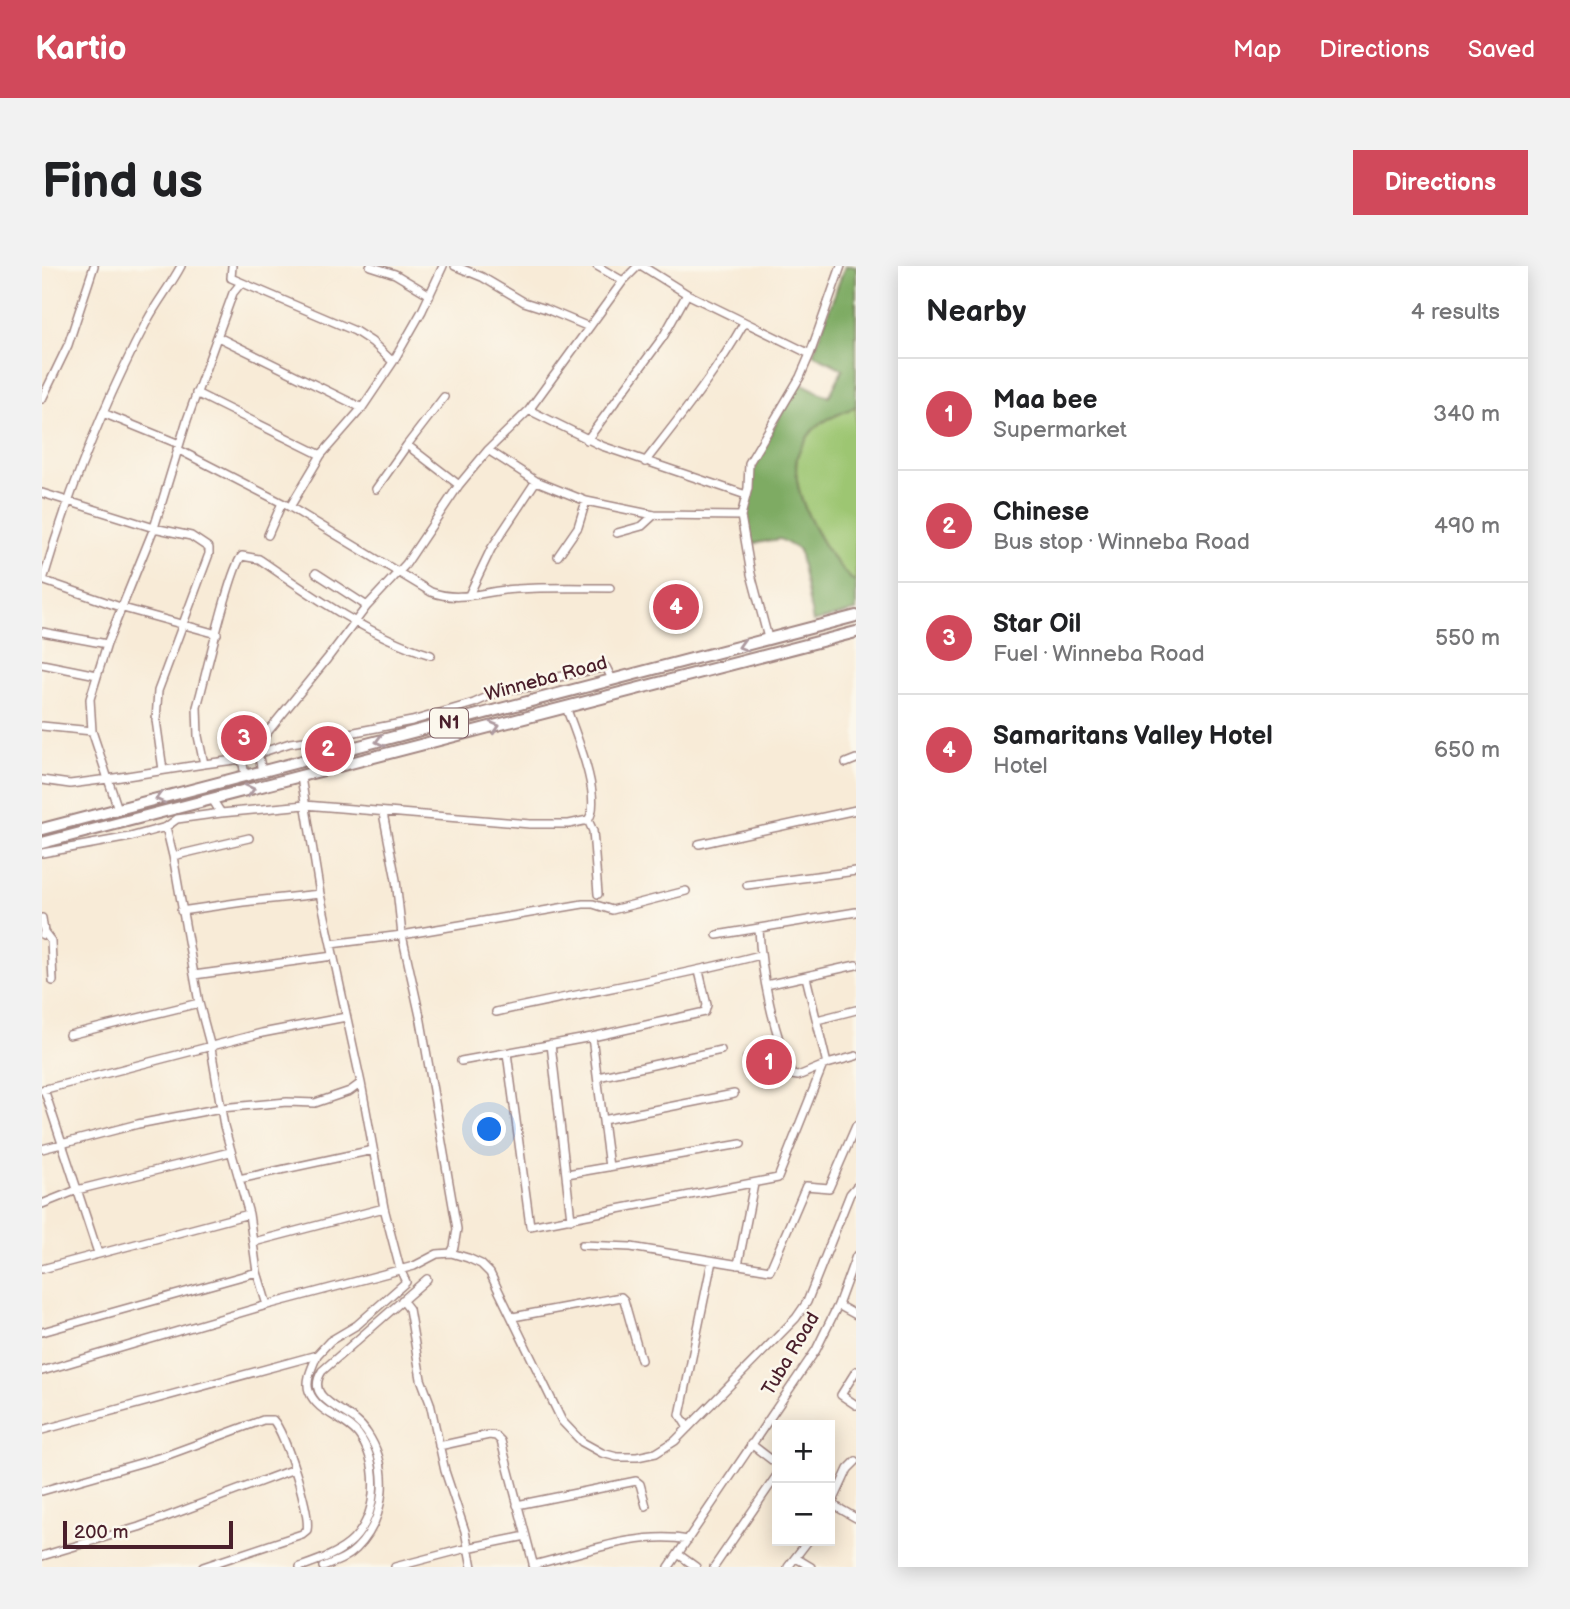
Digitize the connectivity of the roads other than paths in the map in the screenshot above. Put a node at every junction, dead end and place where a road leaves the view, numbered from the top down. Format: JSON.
{"nodes":[{"id":1,"x":94,"y":266,"type":"edge"},
{"id":2,"x":181,"y":266,"type":"edge"},
{"id":3,"x":232,"y":266,"type":"edge"},
{"id":4,"x":370,"y":266,"type":"edge"},
{"id":5,"x":443,"y":266,"type":"edge"},
{"id":6,"x":455,"y":266,"type":"edge"},
{"id":7,"x":597,"y":266,"type":"edge"},
{"id":8,"x":640,"y":266,"type":"edge"},
{"id":9,"x":841,"y":266,"type":"edge"},
{"id":10,"x":623,"y":281,"type":"junction"},
{"id":11,"x":241,"y":283,"type":"junction"},
{"id":12,"x":430,"y":295,"type":"junction"},
{"id":13,"x":687,"y":295,"type":"junction"},
{"id":14,"x":744,"y":323,"type":"junction"},
{"id":15,"x":589,"y":327,"type":"junction"},
{"id":16,"x":218,"y":337,"type":"junction"},
{"id":17,"x":810,"y":354,"type":"junction"},
{"id":18,"x":393,"y":362,"type":"junction"},
{"id":19,"x":196,"y":393,"type":"junction"},
{"id":20,"x":444,"y":397,"type":"dead end"},
{"id":21,"x":42,"y":399,"type":"edge"},
{"id":22,"x":362,"y":408,"type":"junction"},
{"id":23,"x":529,"y":410,"type":"junction"},
{"id":24,"x":103,"y":413,"type":"junction"},
{"id":25,"x":587,"y":440,"type":"junction"},
{"id":26,"x":407,"y":445,"type":"junction"},
{"id":27,"x":178,"y":447,"type":"junction"},
{"id":28,"x":488,"y":450,"type":"junction"},
{"id":29,"x":321,"y":455,"type":"junction"},
{"id":30,"x":645,"y":463,"type":"junction"},
{"id":31,"x":536,"y":481,"type":"junction"},
{"id":32,"x":459,"y":485,"type":"junction"},
{"id":33,"x":376,"y":489,"type":"dead end"},
{"id":34,"x":42,"y":493,"type":"edge"},
{"id":35,"x":746,"y":495,"type":"junction"},
{"id":36,"x":586,"y":501,"type":"junction"},
{"id":37,"x":69,"y":502,"type":"junction"},
{"id":38,"x":282,"y":503,"type":"junction"},
{"id":39,"x":290,"y":507,"type":"junction"},
{"id":40,"x":654,"y":515,"type":"junction"},
{"id":41,"x":741,"y":516,"type":"junction"},
{"id":42,"x":153,"y":528,"type":"junction"},
{"id":43,"x":617,"y":533,"type":"dead end"},
{"id":44,"x":268,"y":535,"type":"dead end"},
{"id":45,"x":558,"y":556,"type":"dead end"},
{"id":46,"x":399,"y":572,"type":"junction"},
{"id":47,"x":316,"y":573,"type":"dead end"},
{"id":48,"x":43,"y":580,"type":"edge"},
{"id":49,"x":610,"y":588,"type":"dead end"},
{"id":50,"x":469,"y":595,"type":"junction"},
{"id":51,"x":367,"y":606,"type":"junction"},
{"id":52,"x":123,"y":608,"type":"junction"},
{"id":53,"x":856,"y":616,"type":"edge"},
{"id":54,"x":356,"y":621,"type":"junction"},
{"id":55,"x":181,"y":624,"type":"junction"},
{"id":56,"x":813,"y":627,"type":"junction"},
{"id":57,"x":42,"y":632,"type":"edge"},
{"id":58,"x":856,"y":632,"type":"edge"},
{"id":59,"x":217,"y":634,"type":"junction"},
{"id":60,"x":768,"y":638,"type":"junction"},
{"id":61,"x":818,"y":642,"type":"junction"},
{"id":62,"x":107,"y":644,"type":"junction"},
{"id":63,"x":431,"y":655,"type":"dead end"},
{"id":64,"x":42,"y":664,"type":"edge"},
{"id":65,"x":97,"y":675,"type":"junction"},
{"id":66,"x":612,"y":680,"type":"junction"},
{"id":67,"x":512,"y":689,"type":"junction"},
{"id":68,"x":516,"y":705,"type":"junction"},
{"id":69,"x":566,"y":708,"type":"junction"},
{"id":70,"x":42,"y":726,"type":"edge"},
{"id":71,"x":414,"y":726,"type":"junction"},
{"id":72,"x":92,"y":731,"type":"junction"},
{"id":73,"x":258,"y":753,"type":"junction"},
{"id":74,"x":242,"y":759,"type":"junction"},
{"id":75,"x":856,"y":759,"type":"edge"},
{"id":76,"x":846,"y":763,"type":"dead end"},
{"id":77,"x":204,"y":764,"type":"junction"},
{"id":78,"x":163,"y":770,"type":"junction"},
{"id":79,"x":262,"y":771,"type":"junction"},
{"id":80,"x":245,"y":775,"type":"junction"},
{"id":81,"x":301,"y":777,"type":"junction"},
{"id":82,"x":108,"y":779,"type":"junction"},
{"id":83,"x":42,"y":780,"type":"edge"},
{"id":84,"x":212,"y":799,"type":"junction"},
{"id":85,"x":305,"y":805,"type":"junction"},
{"id":86,"x":118,"y":809,"type":"junction"},
{"id":87,"x":856,"y":810,"type":"edge"},
{"id":88,"x":221,"y":813,"type":"junction"},
{"id":89,"x":383,"y":813,"type":"junction"},
{"id":90,"x":588,"y":820,"type":"junction"},
{"id":91,"x":56,"y":826,"type":"junction"},
{"id":92,"x":166,"y":827,"type":"junction"},
{"id":93,"x":42,"y":829,"type":"edge"},
{"id":94,"x":249,"y":838,"type":"dead end"},
{"id":95,"x":58,"y":840,"type":"junction"},
{"id":96,"x":42,"y":844,"type":"edge"},
{"id":97,"x":699,"y":844,"type":"dead end"},
{"id":98,"x":42,"y":853,"type":"edge"},
{"id":99,"x":173,"y":856,"type":"junction"},
{"id":100,"x":856,"y":871,"type":"edge"},
{"id":101,"x":747,"y":885,"type":"dead end"},
{"id":102,"x":686,"y":891,"type":"dead end"},
{"id":103,"x":320,"y":894,"type":"junction"},
{"id":104,"x":598,"y":894,"type":"dead end"},
{"id":105,"x":181,"y":911,"type":"junction"},
{"id":106,"x":856,"y":912,"type":"edge"},
{"id":107,"x":42,"y":918,"type":"edge"},
{"id":108,"x":759,"y":929,"type":"junction"},
{"id":109,"x":43,"y":934,"type":"edge"},
{"id":110,"x":402,"y":935,"type":"junction"},
{"id":111,"x":717,"y":935,"type":"dead end"},
{"id":112,"x":331,"y":944,"type":"junction"},
{"id":113,"x":760,"y":955,"type":"junction"},
{"id":114,"x":333,"y":956,"type":"junction"},
{"id":115,"x":856,"y":965,"type":"edge"},
{"id":116,"x":699,"y":971,"type":"junction"},
{"id":117,"x":194,"y":975,"type":"junction"},
{"id":118,"x":806,"y":977,"type":"junction"},
{"id":119,"x":53,"y":981,"type":"dead end"},
{"id":120,"x":766,"y":985,"type":"junction"},
{"id":121,"x":199,"y":1003,"type":"junction"},
{"id":122,"x":856,"y":1010,"type":"edge"},
{"id":123,"x":496,"y":1012,"type":"dead end"},
{"id":124,"x":346,"y":1017,"type":"junction"},
{"id":125,"x":817,"y":1020,"type":"junction"},
{"id":126,"x":69,"y":1035,"type":"dead end"},
{"id":127,"x":592,"y":1037,"type":"junction"},
{"id":128,"x":551,"y":1044,"type":"junction"},
{"id":129,"x":211,"y":1048,"type":"junction"},
{"id":130,"x":782,"y":1048,"type":"junction"},
{"id":131,"x":721,"y":1049,"type":"dead end"},
{"id":132,"x":507,"y":1053,"type":"junction"},
{"id":133,"x":856,"y":1056,"type":"edge"},
{"id":134,"x":747,"y":1058,"type":"dead end"},
{"id":135,"x":461,"y":1061,"type":"dead end"},
{"id":136,"x":825,"y":1065,"type":"junction"},
{"id":137,"x":598,"y":1077,"type":"junction"},
{"id":138,"x":361,"y":1083,"type":"junction"},
{"id":139,"x":43,"y":1089,"type":"edge"},
{"id":140,"x":734,"y":1094,"type":"dead end"},
{"id":141,"x":221,"y":1108,"type":"junction"},
{"id":142,"x":603,"y":1120,"type":"junction"},
{"id":143,"x":856,"y":1126,"type":"edge"},
{"id":144,"x":62,"y":1143,"type":"junction"},
{"id":145,"x":741,"y":1144,"type":"dead end"},
{"id":146,"x":42,"y":1149,"type":"edge"},
{"id":147,"x":373,"y":1150,"type":"junction"},
{"id":148,"x":230,"y":1152,"type":"junction"},
{"id":149,"x":609,"y":1167,"type":"junction"},
{"id":150,"x":567,"y":1174,"type":"junction"},
{"id":151,"x":239,"y":1178,"type":"junction"},
{"id":152,"x":754,"y":1184,"type":"junction"},
{"id":153,"x":856,"y":1187,"type":"edge"},
{"id":154,"x":77,"y":1190,"type":"junction"},
{"id":155,"x":42,"y":1204,"type":"edge"},
{"id":156,"x":384,"y":1208,"type":"junction"},
{"id":157,"x":249,"y":1213,"type":"junction"},
{"id":158,"x":571,"y":1219,"type":"junction"},
{"id":159,"x":254,"y":1242,"type":"junction"},
{"id":160,"x":582,"y":1245,"type":"dead end"},
{"id":161,"x":98,"y":1253,"type":"junction"},
{"id":162,"x":451,"y":1253,"type":"junction"},
{"id":163,"x":856,"y":1256,"type":"edge"},
{"id":164,"x":712,"y":1261,"type":"junction"},
{"id":165,"x":738,"y":1265,"type":"junction"},
{"id":166,"x":42,"y":1269,"type":"edge"},
{"id":167,"x":400,"y":1269,"type":"junction"},
{"id":168,"x":257,"y":1272,"type":"junction"},
{"id":169,"x":427,"y":1279,"type":"dead end"},
{"id":170,"x":402,"y":1300,"type":"junction"},
{"id":171,"x":267,"y":1305,"type":"junction"},
{"id":172,"x":838,"y":1305,"type":"junction"},
{"id":173,"x":856,"y":1315,"type":"edge"},
{"id":174,"x":513,"y":1317,"type":"junction"},
{"id":175,"x":42,"y":1332,"type":"edge"},
{"id":176,"x":317,"y":1355,"type":"junction"},
{"id":177,"x":641,"y":1360,"type":"dead end"},
{"id":178,"x":42,"y":1371,"type":"edge"},
{"id":179,"x":856,"y":1371,"type":"edge"},
{"id":180,"x":856,"y":1405,"type":"edge"},
{"id":181,"x":688,"y":1429,"type":"junction"},
{"id":182,"x":42,"y":1430,"type":"edge"},
{"id":183,"x":751,"y":1444,"type":"junction"},
{"id":184,"x":439,"y":1446,"type":"junction"},
{"id":185,"x":772,"y":1460,"type":"edge"},
{"id":186,"x":856,"y":1461,"type":"edge"},
{"id":187,"x":294,"y":1469,"type":"junction"},
{"id":188,"x":772,"y":1482,"type":"edge"},
{"id":189,"x":42,"y":1491,"type":"edge"},
{"id":190,"x":835,"y":1497,"type":"edge"},
{"id":191,"x":517,"y":1504,"type":"junction"},
{"id":192,"x":646,"y":1506,"type":"dead end"},
{"id":193,"x":835,"y":1507,"type":"edge"},
{"id":194,"x":856,"y":1518,"type":"edge"},
{"id":195,"x":526,"y":1536,"type":"junction"},
{"id":196,"x":688,"y":1540,"type":"junction"},
{"id":197,"x":804,"y":1546,"type":"edge"},
{"id":198,"x":467,"y":1548,"type":"junction"},
{"id":199,"x":678,"y":1554,"type":"junction"},
{"id":200,"x":42,"y":1556,"type":"edge"},
{"id":201,"x":796,"y":1558,"type":"junction"},
{"id":202,"x":533,"y":1566,"type":"edge"},
{"id":203,"x":203,"y":1567,"type":"edge"},
{"id":204,"x":300,"y":1567,"type":"edge"},
{"id":205,"x":323,"y":1567,"type":"edge"},
{"id":206,"x":395,"y":1567,"type":"edge"},
{"id":207,"x":472,"y":1567,"type":"edge"},
{"id":208,"x":669,"y":1567,"type":"edge"},
{"id":209,"x":696,"y":1567,"type":"edge"},
{"id":210,"x":714,"y":1567,"type":"edge"},
{"id":211,"x":788,"y":1567,"type":"edge"},
{"id":212,"x":811,"y":1567,"type":"edge"}],
"edges":[{"from":1,"to":21,"type":"street"},
{"from":2,"to":24,"type":"street"},
{"from":3,"to":11,"type":"street"},
{"from":4,"to":12,"type":"street"},
{"from":5,"to":12,"type":"street"},
{"from":6,"to":15,"type":"street"},
{"from":7,"to":10,"type":"street"},
{"from":8,"to":10,"type":"street"},
{"from":8,"to":13,"type":"street"},
{"from":9,"to":17,"type":"street"},
{"from":10,"to":15,"type":"street"},
{"from":11,"to":16,"type":"street"},
{"from":11,"to":18,"type":"street"},
{"from":12,"to":18,"type":"street"},
{"from":13,"to":14,"type":"street"},
{"from":13,"to":25,"type":"street"},
{"from":14,"to":17,"type":"street"},
{"from":14,"to":30,"type":"street"},
{"from":15,"to":23,"type":"street"},
{"from":16,"to":19,"type":"street"},
{"from":16,"to":22,"type":"street"},
{"from":17,"to":35,"type":"street"},
{"from":18,"to":22,"type":"street"},
{"from":19,"to":27,"type":"street"},
{"from":19,"to":29,"type":"street"},
{"from":20,"to":26,"type":"street"},
{"from":22,"to":29,"type":"street"},
{"from":23,"to":25,"type":"street"},
{"from":23,"to":28,"type":"street"},
{"from":24,"to":27,"type":"street"},
{"from":24,"to":37,"type":"street"},
{"from":25,"to":30,"type":"street"},
{"from":26,"to":32,"type":"street"},
{"from":26,"to":33,"type":"street"},
{"from":27,"to":38,"type":"street"},
{"from":27,"to":42,"type":"street"},
{"from":28,"to":31,"type":"street"},
{"from":28,"to":32,"type":"street"},
{"from":29,"to":39,"type":"street"},
{"from":30,"to":35,"type":"street"},
{"from":31,"to":36,"type":"street"},
{"from":31,"to":50,"type":"street"},
{"from":32,"to":46,"type":"street"},
{"from":34,"to":37,"type":"street"},
{"from":35,"to":41,"type":"street"},
{"from":36,"to":40,"type":"street"},
{"from":36,"to":45,"type":"street"},
{"from":37,"to":42,"type":"street"},
{"from":37,"to":48,"type":"street"},
{"from":38,"to":39,"type":"street"},
{"from":38,"to":44,"type":"street"},
{"from":39,"to":46,"type":"street"},
{"from":40,"to":41,"type":"street"},
{"from":40,"to":43,"type":"street"},
{"from":41,"to":60,"type":"street"},
{"from":42,"to":52,"type":"street"},
{"from":42,"to":55,"type":"street"},
{"from":46,"to":50,"type":"street"},
{"from":46,"to":51,"type":"street"},
{"from":47,"to":51,"type":"street"},
{"from":48,"to":52,"type":"street"},
{"from":49,"to":50,"type":"street"},
{"from":51,"to":54,"type":"street"},
{"from":52,"to":55,"type":"street"},
{"from":52,"to":62,"type":"street"},
{"from":53,"to":56,"type":"highway","name":"Winneba Road","number":"N1"},
{"from":54,"to":59,"type":"street"},
{"from":54,"to":63,"type":"street"},
{"from":54,"to":73,"type":"street"},
{"from":55,"to":59,"type":"street"},
{"from":55,"to":78,"type":"street"},
{"from":56,"to":60,"type":"highway","name":"Winneba Road","number":"N1"},
{"from":56,"to":61,"type":"highway"},
{"from":57,"to":62,"type":"street"},
{"from":58,"to":61,"type":"highway","name":"Winneba Road","number":"N1"},
{"from":59,"to":77,"type":"street"},
{"from":60,"to":66,"type":"highway","name":"Winneba Road","number":"N1","one_way":true},
{"from":61,"to":69,"type":"highway","name":"Winneba Road","number":"N1"},
{"from":62,"to":65,"type":"street"},
{"from":64,"to":65,"type":"street"},
{"from":65,"to":72,"type":"street"},
{"from":66,"to":67,"type":"street"},
{"from":66,"to":68,"type":"highway","name":"Winneba Road","number":"N1"},
{"from":67,"to":68,"type":"street"},
{"from":67,"to":71,"type":"street"},
{"from":68,"to":71,"type":"highway","name":"Winneba Road","number":"N1"},
{"from":81,"to":69,"type":"highway","name":"Winneba Road","number":"N1","one_way":true},
{"from":69,"to":90,"type":"street"},
{"from":70,"to":72,"type":"street"},
{"from":71,"to":73,"type":"street"},
{"from":71,"to":79,"type":"highway","name":"Winneba Road","number":"N1","one_way":true},
{"from":72,"to":82,"type":"street"},
{"from":73,"to":74,"type":"street"},
{"from":73,"to":79,"type":"street"},
{"from":74,"to":77,"type":"street"},
{"from":74,"to":80,"type":"street"},
{"from":75,"to":76,"type":"street"},
{"from":77,"to":78,"type":"street"},
{"from":78,"to":82,"type":"street"},
{"from":79,"to":80,"type":"highway","name":"Winneba Road","number":"N1"},
{"from":80,"to":86,"type":"highway","name":"Winneba Road","number":"N1","one_way":true},
{"from":84,"to":81,"type":"highway","name":"Winneba Road","number":"N1","one_way":true},
{"from":81,"to":85,"type":"street"},
{"from":82,"to":83,"type":"street"},
{"from":82,"to":86,"type":"street"},
{"from":84,"to":88,"type":"street"},
{"from":84,"to":95,"type":"highway","name":"Winneba Road","number":"N1"},
{"from":85,"to":88,"type":"street"},
{"from":85,"to":89,"type":"street"},
{"from":85,"to":103,"type":"street"},
{"from":86,"to":91,"type":"highway","name":"Winneba Road","number":"N1"},
{"from":87,"to":97,"type":"street"},
{"from":88,"to":92,"type":"street"},
{"from":89,"to":90,"type":"street"},
{"from":89,"to":110,"type":"street"},
{"from":90,"to":104,"type":"street"},
{"from":91,"to":93,"type":"highway","name":"Winneba Road","number":"N1"},
{"from":91,"to":95,"type":"highway"},
{"from":92,"to":98,"type":"street"},
{"from":92,"to":99,"type":"street"},
{"from":94,"to":99,"type":"street"},
{"from":95,"to":96,"type":"highway","name":"Winneba Road","number":"N1"},
{"from":99,"to":105,"type":"street"},
{"from":100,"to":101,"type":"street"},
{"from":102,"to":110,"type":"street"},
{"from":103,"to":105,"type":"street"},
{"from":103,"to":112,"type":"street"},
{"from":105,"to":117,"type":"street"},
{"from":106,"to":108,"type":"street"},
{"from":107,"to":109,"type":"street"},
{"from":108,"to":111,"type":"street"},
{"from":108,"to":113,"type":"street"},
{"from":109,"to":119,"type":"street"},
{"from":110,"to":112,"type":"street"},
{"from":110,"to":162,"type":"street"},
{"from":112,"to":114,"type":"street"},
{"from":113,"to":116,"type":"street"},
{"from":113,"to":120,"type":"street"},
{"from":114,"to":117,"type":"street"},
{"from":114,"to":124,"type":"street"},
{"from":115,"to":118,"type":"street"},
{"from":116,"to":123,"type":"street"},
{"from":116,"to":127,"type":"street"},
{"from":117,"to":121,"type":"street"},
{"from":118,"to":120,"type":"street"},
{"from":118,"to":125,"type":"street"},
{"from":120,"to":130,"type":"street"},
{"from":121,"to":126,"type":"street"},
{"from":121,"to":129,"type":"street"},
{"from":122,"to":125,"type":"street"},
{"from":124,"to":129,"type":"street"},
{"from":124,"to":138,"type":"street"},
{"from":125,"to":136,"type":"street"},
{"from":127,"to":128,"type":"street"},
{"from":127,"to":137,"type":"street"},
{"from":128,"to":132,"type":"street"},
{"from":128,"to":150,"type":"street"},
{"from":129,"to":139,"type":"street"},
{"from":129,"to":141,"type":"street"},
{"from":130,"to":134,"type":"street"},
{"from":130,"to":136,"type":"street"},
{"from":131,"to":137,"type":"street"},
{"from":132,"to":135,"type":"street"},
{"from":132,"to":158,"type":"street"},
{"from":133,"to":136,"type":"street"},
{"from":136,"to":152,"type":"street"},
{"from":137,"to":142,"type":"street"},
{"from":138,"to":141,"type":"street"},
{"from":138,"to":147,"type":"street"},
{"from":139,"to":144,"type":"street"},
{"from":140,"to":142,"type":"street"},
{"from":141,"to":144,"type":"street"},
{"from":141,"to":148,"type":"street"},
{"from":142,"to":149,"type":"street"},
{"from":143,"to":165,"type":"street"},
{"from":144,"to":146,"type":"street"},
{"from":144,"to":154,"type":"street"},
{"from":145,"to":149,"type":"street"},
{"from":147,"to":151,"type":"street"},
{"from":147,"to":156,"type":"street"},
{"from":148,"to":151,"type":"street"},
{"from":148,"to":154,"type":"street"},
{"from":149,"to":150,"type":"street"},
{"from":150,"to":158,"type":"street"},
{"from":151,"to":157,"type":"street"},
{"from":152,"to":158,"type":"street"},
{"from":152,"to":165,"type":"street"},
{"from":153,"to":181,"type":"street"},
{"from":154,"to":155,"type":"street"},
{"from":154,"to":161,"type":"street"},
{"from":156,"to":159,"type":"street"},
{"from":156,"to":167,"type":"street"},
{"from":157,"to":159,"type":"street"},
{"from":157,"to":161,"type":"street"},
{"from":159,"to":168,"type":"street"},
{"from":160,"to":164,"type":"street"},
{"from":161,"to":166,"type":"street"},
{"from":162,"to":167,"type":"street"},
{"from":162,"to":174,"type":"street"},
{"from":163,"to":172,"type":"street","name":"Tuba Road"},
{"from":164,"to":165,"type":"street"},
{"from":164,"to":181,"type":"street"},
{"from":167,"to":171,"type":"street"},
{"from":167,"to":176,"type":"street"},
{"from":168,"to":171,"type":"street"},
{"from":168,"to":175,"type":"street"},
{"from":169,"to":170,"type":"street"},
{"from":170,"to":184,"type":"street"},
{"from":170,"to":205,"type":"street"},
{"from":171,"to":178,"type":"street"},
{"from":172,"to":173,"type":"street"},
{"from":172,"to":183,"type":"street","name":"Tuba Road"},
{"from":174,"to":177,"type":"street"},
{"from":174,"to":181,"type":"street"},
{"from":176,"to":182,"type":"street"},
{"from":176,"to":204,"type":"street"},
{"from":179,"to":180,"type":"street"},
{"from":183,"to":185,"type":"street"},
{"from":183,"to":196,"type":"street","name":"Tuba Road"},
{"from":184,"to":191,"type":"street"},
{"from":184,"to":198,"type":"street"},
{"from":186,"to":190,"type":"street"},
{"from":187,"to":189,"type":"street"},
{"from":187,"to":200,"type":"street"},
{"from":187,"to":203,"type":"street"},
{"from":188,"to":210,"type":"street"},
{"from":191,"to":192,"type":"street"},
{"from":191,"to":195,"type":"street"},
{"from":193,"to":194,"type":"street"},
{"from":195,"to":198,"type":"street"},
{"from":195,"to":202,"type":"street"},
{"from":196,"to":199,"type":"street","name":"Tuba Road"},
{"from":196,"to":202,"type":"street"},
{"from":197,"to":201,"type":"street"},
{"from":198,"to":206,"type":"street"},
{"from":198,"to":207,"type":"street"},
{"from":199,"to":208,"type":"street","name":"Tuba Road"},
{"from":199,"to":209,"type":"street"},
{"from":201,"to":211,"type":"street"},
{"from":201,"to":212,"type":"street"}]}
